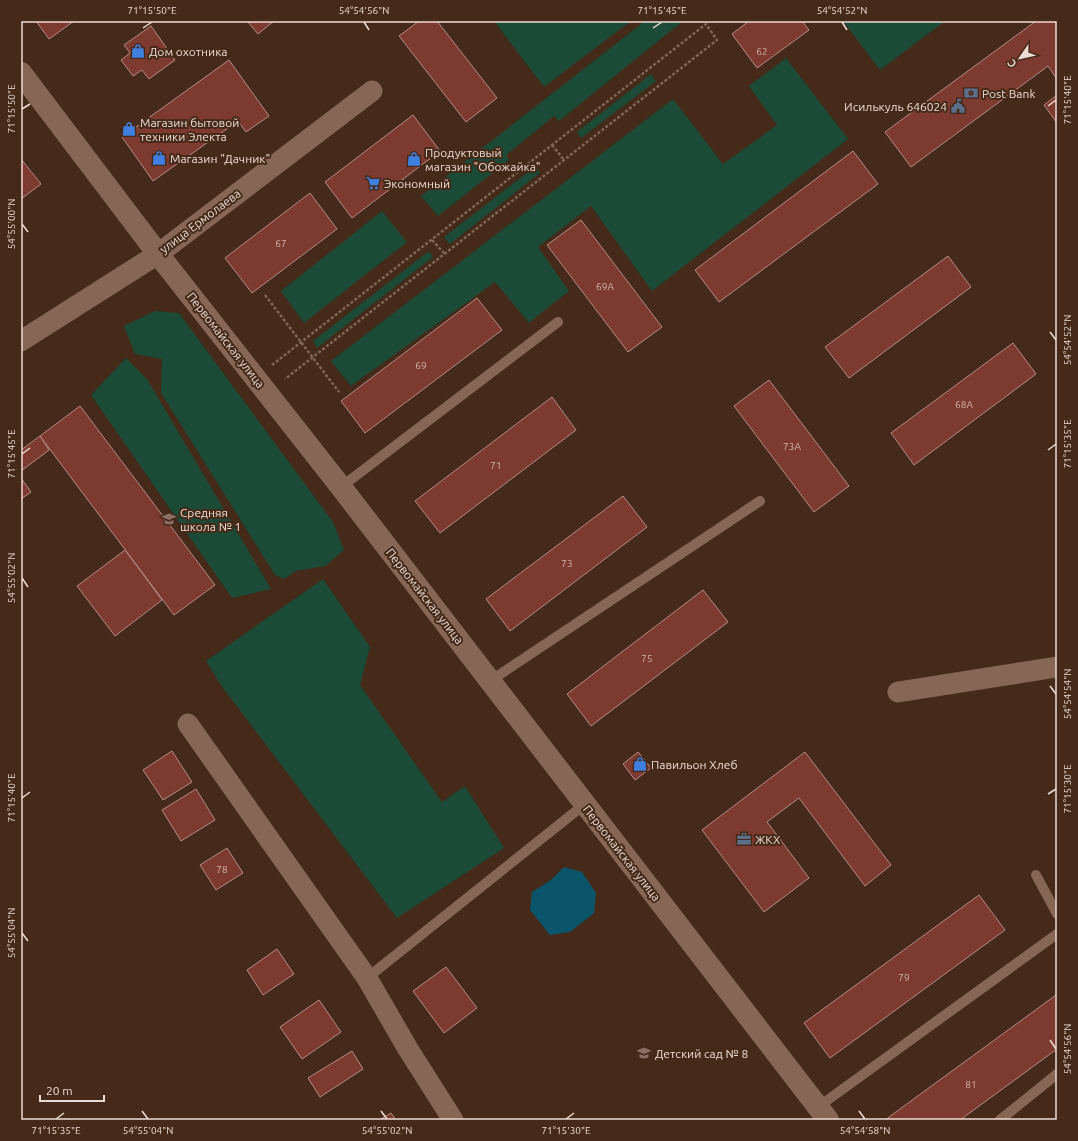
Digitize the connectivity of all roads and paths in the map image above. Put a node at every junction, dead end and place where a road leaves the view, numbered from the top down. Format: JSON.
{"nodes":[{"id":1,"x":21,"y":73,"type":"edge"},
{"id":2,"x":372,"y":91,"type":"dead end"},
{"id":3,"x":552,"y":145,"type":"junction"},
{"id":4,"x":564,"y":160,"type":"junction"},
{"id":5,"x":432,"y":240,"type":"junction"},
{"id":6,"x":158,"y":254,"type":"junction"},
{"id":7,"x":445,"y":254,"type":"junction"},
{"id":8,"x":265,"y":295,"type":"dead end"},
{"id":9,"x":558,"y":322,"type":"dead end"},
{"id":10,"x":21,"y":341,"type":"edge"},
{"id":11,"x":302,"y":342,"type":"junction"},
{"id":12,"x":313,"y":358,"type":"junction"},
{"id":13,"x":261,"y":386,"type":"junction"},
{"id":14,"x":339,"y":392,"type":"dead end"},
{"id":15,"x":341,"y":487,"type":"junction"},
{"id":16,"x":760,"y":501,"type":"dead end"},
{"id":17,"x":1057,"y":667,"type":"edge"},
{"id":18,"x":490,"y":681,"type":"junction"},
{"id":19,"x":898,"y":692,"type":"dead end"},
{"id":20,"x":188,"y":724,"type":"dead end"},
{"id":21,"x":585,"y":804,"type":"junction"},
{"id":22,"x":1036,"y":875,"type":"dead end"},
{"id":23,"x":1057,"y":914,"type":"edge"},
{"id":24,"x":1057,"y":934,"type":"edge"},
{"id":25,"x":367,"y":978,"type":"junction"},
{"id":26,"x":1057,"y":1074,"type":"edge"},
{"id":27,"x":823,"y":1114,"type":"edge"},
{"id":28,"x":453,"y":1120,"type":"edge"},
{"id":29,"x":1000,"y":1120,"type":"edge"}],
"edges":[{"from":1,"to":6,"type":"street","name":"Первомайская улица"},
{"from":2,"to":6,"type":"street","name":"улица Ермолаева"},
{"from":3,"to":4,"type":"path"},
{"from":3,"to":4,"type":"path"},
{"from":3,"to":5,"type":"path"},
{"from":4,"to":7,"type":"path"},
{"from":5,"to":7,"type":"path"},
{"from":5,"to":11,"type":"path"},
{"from":6,"to":10,"type":"street","name":"улица Ермолаева"},
{"from":6,"to":13,"type":"street","name":"Первомайская улица"},
{"from":7,"to":12,"type":"path"},
{"from":8,"to":11,"type":"path"},
{"from":9,"to":15,"type":"lane"},
{"from":11,"to":12,"type":"path"},
{"from":11,"to":13,"type":"path"},
{"from":12,"to":13,"type":"path"},
{"from":12,"to":14,"type":"path"},
{"from":13,"to":15,"type":"street","name":"Первомайская улица"},
{"from":15,"to":18,"type":"street","name":"Первомайская улица"},
{"from":16,"to":18,"type":"lane"},
{"from":17,"to":19,"type":"street"},
{"from":18,"to":21,"type":"street","name":"Первомайская улица"},
{"from":20,"to":25,"type":"street"},
{"from":21,"to":25,"type":"lane"},
{"from":21,"to":27,"type":"street","name":"Первомайская улица"},
{"from":22,"to":23,"type":"lane"},
{"from":24,"to":27,"type":"lane"},
{"from":25,"to":28,"type":"street"},
{"from":26,"to":29,"type":"lane"}]}
